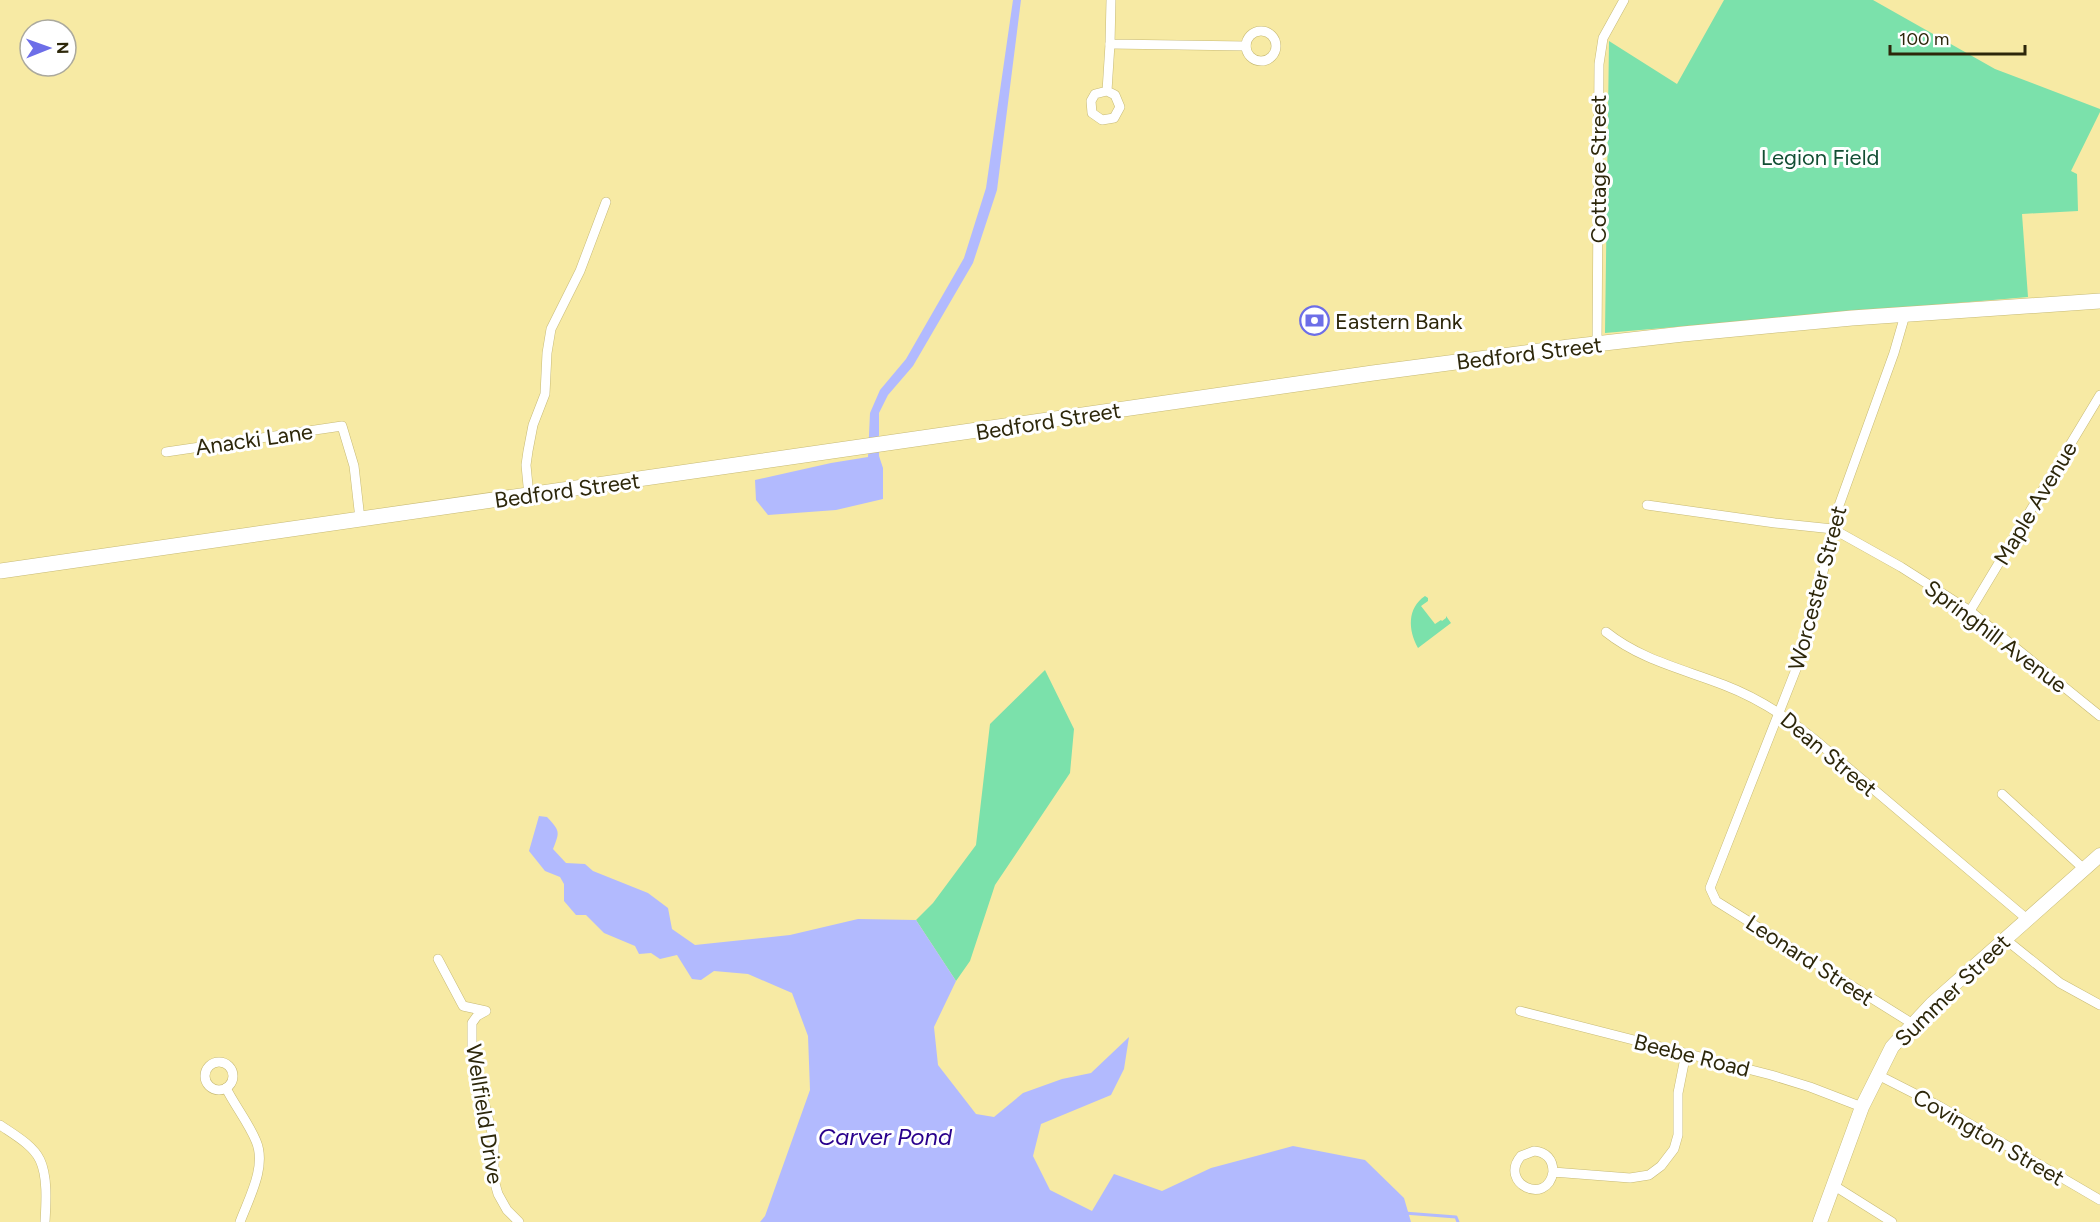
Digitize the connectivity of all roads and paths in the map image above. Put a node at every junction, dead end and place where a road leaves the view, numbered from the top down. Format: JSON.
{"nodes":[{"id":1,"x":1111,"y":0,"type":"edge"},
{"id":2,"x":1624,"y":0,"type":"edge"},
{"id":3,"x":1110,"y":44,"type":"junction"},
{"id":4,"x":1246,"y":46,"type":"dead end"},
{"id":5,"x":1107,"y":91,"type":"dead end"},
{"id":6,"x":606,"y":202,"type":"dead end"},
{"id":7,"x":2100,"y":301,"type":"edge"},
{"id":8,"x":1905,"y":315,"type":"junction"},
{"id":9,"x":1597,"y":344,"type":"junction"},
{"id":10,"x":2100,"y":395,"type":"edge"},
{"id":11,"x":166,"y":452,"type":"dead end"},
{"id":12,"x":529,"y":496,"type":"junction"},
{"id":13,"x":1647,"y":505,"type":"dead end"},
{"id":14,"x":360,"y":519,"type":"junction"},
{"id":15,"x":1833,"y":529,"type":"junction"},
{"id":16,"x":0,"y":571,"type":"edge"},
{"id":17,"x":1970,"y":611,"type":"junction"},
{"id":18,"x":1606,"y":632,"type":"dead end"},
{"id":19,"x":1779,"y":712,"type":"junction"},
{"id":20,"x":2100,"y":716,"type":"edge"},
{"id":21,"x":2002,"y":794,"type":"dead end"},
{"id":22,"x":2100,"y":855,"type":"edge"},
{"id":23,"x":2084,"y":869,"type":"junction"},
{"id":24,"x":1711,"y":892,"type":"joint"},
{"id":25,"x":2027,"y":919,"type":"junction"},
{"id":26,"x":2005,"y":939,"type":"junction"},
{"id":27,"x":438,"y":959,"type":"dead end"},
{"id":28,"x":2100,"y":1005,"type":"edge"},
{"id":29,"x":1520,"y":1011,"type":"dead end"},
{"id":30,"x":1912,"y":1024,"type":"junction"},
{"id":31,"x":1686,"y":1053,"type":"junction"},
{"id":32,"x":1878,"y":1075,"type":"junction"},
{"id":33,"x":226,"y":1088,"type":"dead end"},
{"id":34,"x":1862,"y":1107,"type":"junction"},
{"id":35,"x":0,"y":1125,"type":"edge"},
{"id":36,"x":1553,"y":1172,"type":"junction"},
{"id":37,"x":1833,"y":1185,"type":"junction"},
{"id":38,"x":2100,"y":1200,"type":"edge"},
{"id":39,"x":45,"y":1222,"type":"edge"},
{"id":40,"x":240,"y":1222,"type":"edge"},
{"id":41,"x":519,"y":1222,"type":"edge"},
{"id":42,"x":1820,"y":1222,"type":"edge"},
{"id":43,"x":1892,"y":1222,"type":"edge"}],
"edges":[{"from":1,"to":3,"type":"street"},
{"from":2,"to":9,"type":"street","name":"Cottage Street"},
{"from":3,"to":4,"type":"street"},
{"from":3,"to":5,"type":"street"},
{"from":6,"to":12,"type":"street"},
{"from":7,"to":8,"type":"main road","name":"Bedford Street"},
{"from":8,"to":9,"type":"main road","name":"Bedford Street"},
{"from":8,"to":15,"type":"street","name":"Worcester Street"},
{"from":9,"to":12,"type":"main road","name":"Bedford Street"},
{"from":10,"to":17,"type":"street","name":"Maple Avenue"},
{"from":11,"to":14,"type":"street","name":"Anacki Lane"},
{"from":12,"to":14,"type":"main road","name":"Bedford Street"},
{"from":13,"to":15,"type":"street","name":"Springhill Avenue"},
{"from":14,"to":16,"type":"main road","name":"Bedford Street"},
{"from":15,"to":17,"type":"street","name":"Springhill Avenue"},
{"from":15,"to":19,"type":"street","name":"Worcester Street"},
{"from":17,"to":20,"type":"street","name":"Springhill Avenue"},
{"from":18,"to":19,"type":"street","name":"Dean Street"},
{"from":19,"to":24,"type":"street","name":"Worcester Street"},
{"from":19,"to":25,"type":"street","name":"Dean Street"},
{"from":21,"to":23,"type":"street"},
{"from":22,"to":23,"type":"main road","name":"Summer Street"},
{"from":23,"to":25,"type":"main road","name":"Summer Street"},
{"from":24,"to":30,"type":"street","name":"Leonard Street"},
{"from":25,"to":26,"type":"main road","name":"Summer Street"},
{"from":26,"to":28,"type":"street"},
{"from":26,"to":30,"type":"main road","name":"Summer Street"},
{"from":27,"to":41,"type":"street","name":"Wellfield Drive"},
{"from":29,"to":31,"type":"street","name":"Beebe Road"},
{"from":30,"to":32,"type":"main road","name":"Summer Street"},
{"from":31,"to":34,"type":"street","name":"Beebe Road"},
{"from":31,"to":36,"type":"street"},
{"from":32,"to":34,"type":"main road","name":"Summer Street"},
{"from":32,"to":38,"type":"street","name":"Covington Street"},
{"from":33,"to":40,"type":"street"},
{"from":34,"to":37,"type":"main road","name":"Summer Street"},
{"from":35,"to":39,"type":"street"},
{"from":36,"to":36,"type":"street"},
{"from":37,"to":42,"type":"main road","name":"Summer Street"},
{"from":37,"to":43,"type":"street"}]}
